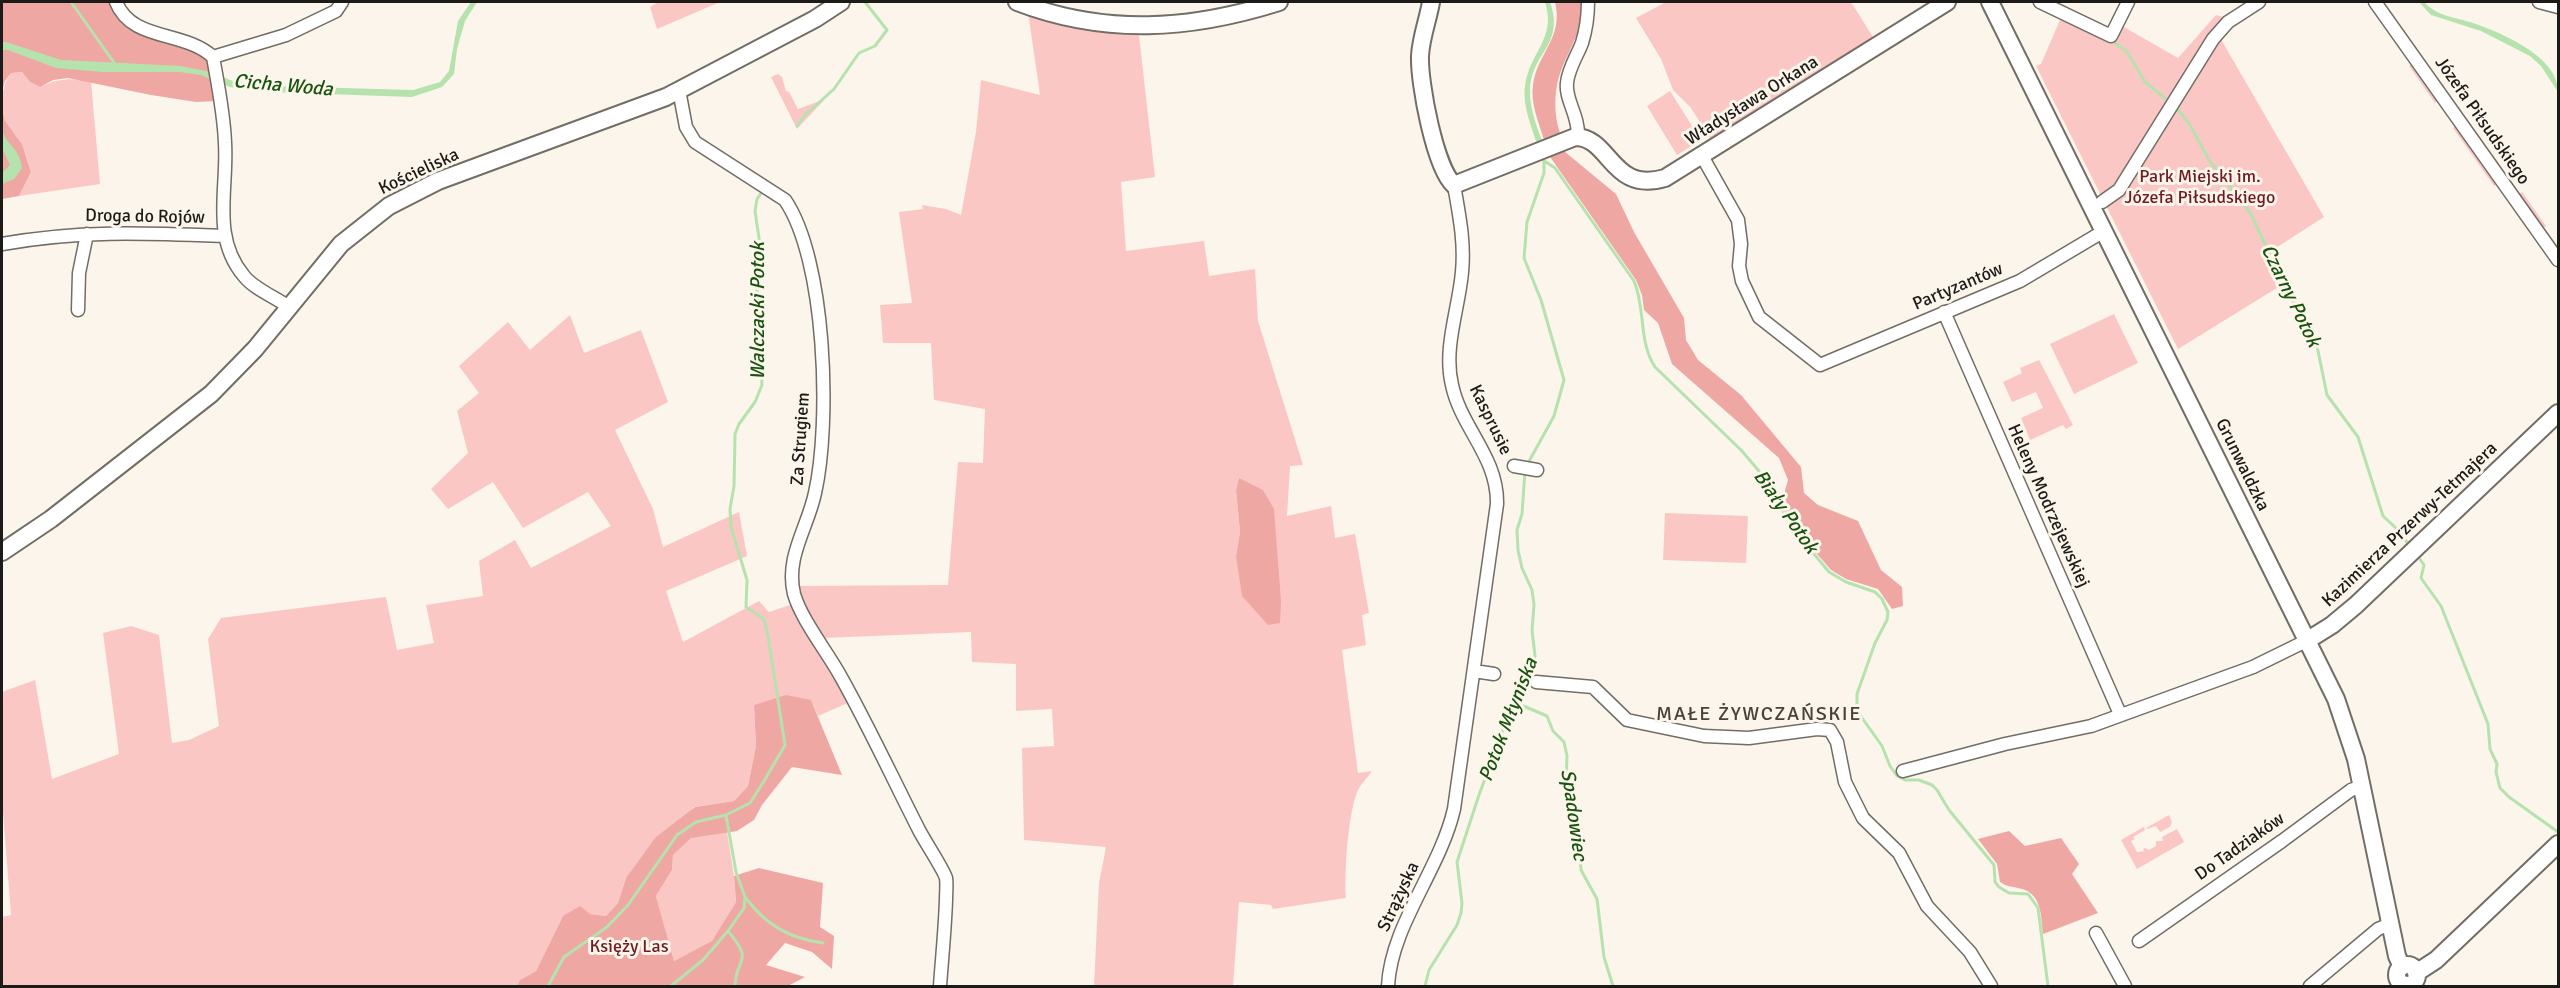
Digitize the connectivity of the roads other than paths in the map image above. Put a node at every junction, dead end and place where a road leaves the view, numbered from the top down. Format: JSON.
{"nodes":[{"id":1,"x":116,"y":2,"type":"edge"},
{"id":2,"x":342,"y":2,"type":"edge"},
{"id":3,"x":841,"y":2,"type":"edge"},
{"id":4,"x":1017,"y":2,"type":"edge"},
{"id":5,"x":1280,"y":2,"type":"edge"},
{"id":6,"x":1431,"y":2,"type":"edge"},
{"id":7,"x":1588,"y":2,"type":"edge"},
{"id":8,"x":1947,"y":2,"type":"edge"},
{"id":9,"x":1990,"y":2,"type":"edge"},
{"id":10,"x":2040,"y":2,"type":"edge"},
{"id":11,"x":2123,"y":2,"type":"edge"},
{"id":12,"x":2128,"y":2,"type":"edge"},
{"id":13,"x":2259,"y":2,"type":"edge"},
{"id":14,"x":2375,"y":2,"type":"edge"},
{"id":15,"x":2539,"y":2,"type":"edge"},
{"id":16,"x":1244,"y":7,"type":"edge"},
{"id":17,"x":2559,"y":7,"type":"edge"},
{"id":18,"x":2111,"y":25,"type":"dead end"},
{"id":19,"x":213,"y":61,"type":"junction"},
{"id":20,"x":679,"y":90,"type":"junction"},
{"id":21,"x":1578,"y":137,"type":"junction"},
{"id":22,"x":1702,"y":156,"type":"junction"},
{"id":23,"x":1454,"y":185,"type":"junction"},
{"id":24,"x":2102,"y":202,"type":"dead end"},
{"id":25,"x":2104,"y":231,"type":"junction"},
{"id":26,"x":87,"y":234,"type":"junction"},
{"id":27,"x":225,"y":236,"type":"junction"},
{"id":28,"x":2,"y":244,"type":"edge"},
{"id":29,"x":2559,"y":260,"type":"edge"},
{"id":30,"x":289,"y":307,"type":"junction"},
{"id":31,"x":78,"y":310,"type":"dead end"},
{"id":32,"x":1944,"y":312,"type":"junction"},
{"id":33,"x":2559,"y":413,"type":"edge"},
{"id":34,"x":1514,"y":466,"type":"dead end"},
{"id":35,"x":1537,"y":470,"type":"dead end"},
{"id":36,"x":2,"y":552,"type":"edge"},
{"id":37,"x":2308,"y":640,"type":"junction"},
{"id":38,"x":1474,"y":671,"type":"junction"},
{"id":39,"x":1494,"y":674,"type":"dead end"},
{"id":40,"x":1536,"y":681,"type":"dead end"},
{"id":41,"x":2120,"y":714,"type":"junction"},
{"id":42,"x":1903,"y":771,"type":"dead end"},
{"id":43,"x":2362,"y":786,"type":"junction"},
{"id":44,"x":1450,"y":825,"type":"joint"},
{"id":45,"x":2559,"y":844,"type":"edge"},
{"id":46,"x":2390,"y":924,"type":"junction"},
{"id":47,"x":2096,"y":933,"type":"dead end"},
{"id":48,"x":2139,"y":940,"type":"dead end"},
{"id":49,"x":2405,"y":977,"type":"edge"},
{"id":50,"x":940,"y":987,"type":"edge"},
{"id":51,"x":1388,"y":987,"type":"edge"},
{"id":52,"x":1991,"y":987,"type":"edge"},
{"id":53,"x":2125,"y":987,"type":"edge"},
{"id":54,"x":2310,"y":987,"type":"edge"}],
"edges":[{"from":1,"to":19,"type":"street"},
{"from":2,"to":19,"type":"street"},
{"from":3,"to":20,"type":"street","name":"Kościeliska"},
{"from":4,"to":16,"type":"street"},
{"from":5,"to":16,"type":"street"},
{"from":6,"to":23,"type":"street","name":"Kasprusie"},
{"from":7,"to":21,"type":"street"},
{"from":8,"to":22,"type":"street","name":"Władysława Orkana"},
{"from":9,"to":25,"type":"street","name":"Grunwaldzka"},
{"from":10,"to":12,"type":"street"},
{"from":11,"to":18,"type":"street"},
{"from":13,"to":24,"type":"street"},
{"from":14,"to":29,"type":"street","name":"Józefa Piłsudskiego"},
{"from":15,"to":17,"type":"street"},
{"from":19,"to":27,"type":"street"},
{"from":20,"to":30,"type":"street","name":"Kościeliska"},
{"from":20,"to":50,"type":"street","name":"Za Strugiem"},
{"from":21,"to":22,"type":"street","name":"Władysława Orkana"},
{"from":21,"to":23,"type":"street"},
{"from":22,"to":32,"type":"street","name":"Partyzantów"},
{"from":23,"to":38,"type":"street","name":"Kasprusie"},
{"from":25,"to":32,"type":"street","name":"Partyzantów"},
{"from":25,"to":37,"type":"street","name":"Grunwaldzka"},
{"from":26,"to":27,"type":"street","name":"Droga do Rojów"},
{"from":26,"to":28,"type":"street","name":"Droga do Rojów"},
{"from":26,"to":31,"type":"street"},
{"from":27,"to":30,"type":"street","name":"Droga do Rojów"},
{"from":30,"to":36,"type":"street","name":"Kościeliska"},
{"from":32,"to":41,"type":"street","name":"Heleny Modrzejewskiej"},
{"from":33,"to":37,"type":"street","name":"Kazimierza Przerwy-Tetmajera"},
{"from":34,"to":35,"type":"street"},
{"from":37,"to":41,"type":"street","name":"Kazimierza Przerwy-Tetmajera"},
{"from":37,"to":43,"type":"street","name":"Grunwaldzka"},
{"from":38,"to":39,"type":"street"},
{"from":38,"to":44,"type":"street","name":"Kasprusie"},
{"from":40,"to":52,"type":"street"},
{"from":41,"to":42,"type":"street","name":"Kazimierza Przerwy-Tetmajera"},
{"from":43,"to":46,"type":"street","name":"Grunwaldzka"},
{"from":43,"to":48,"type":"street","name":"Do Tadziaków"},
{"from":44,"to":51,"type":"street","name":"Strążyska"},
{"from":45,"to":49,"type":"street"},
{"from":46,"to":49,"type":"street","name":"Grunwaldzka"},
{"from":46,"to":54,"type":"street"},
{"from":47,"to":53,"type":"street"}]}
